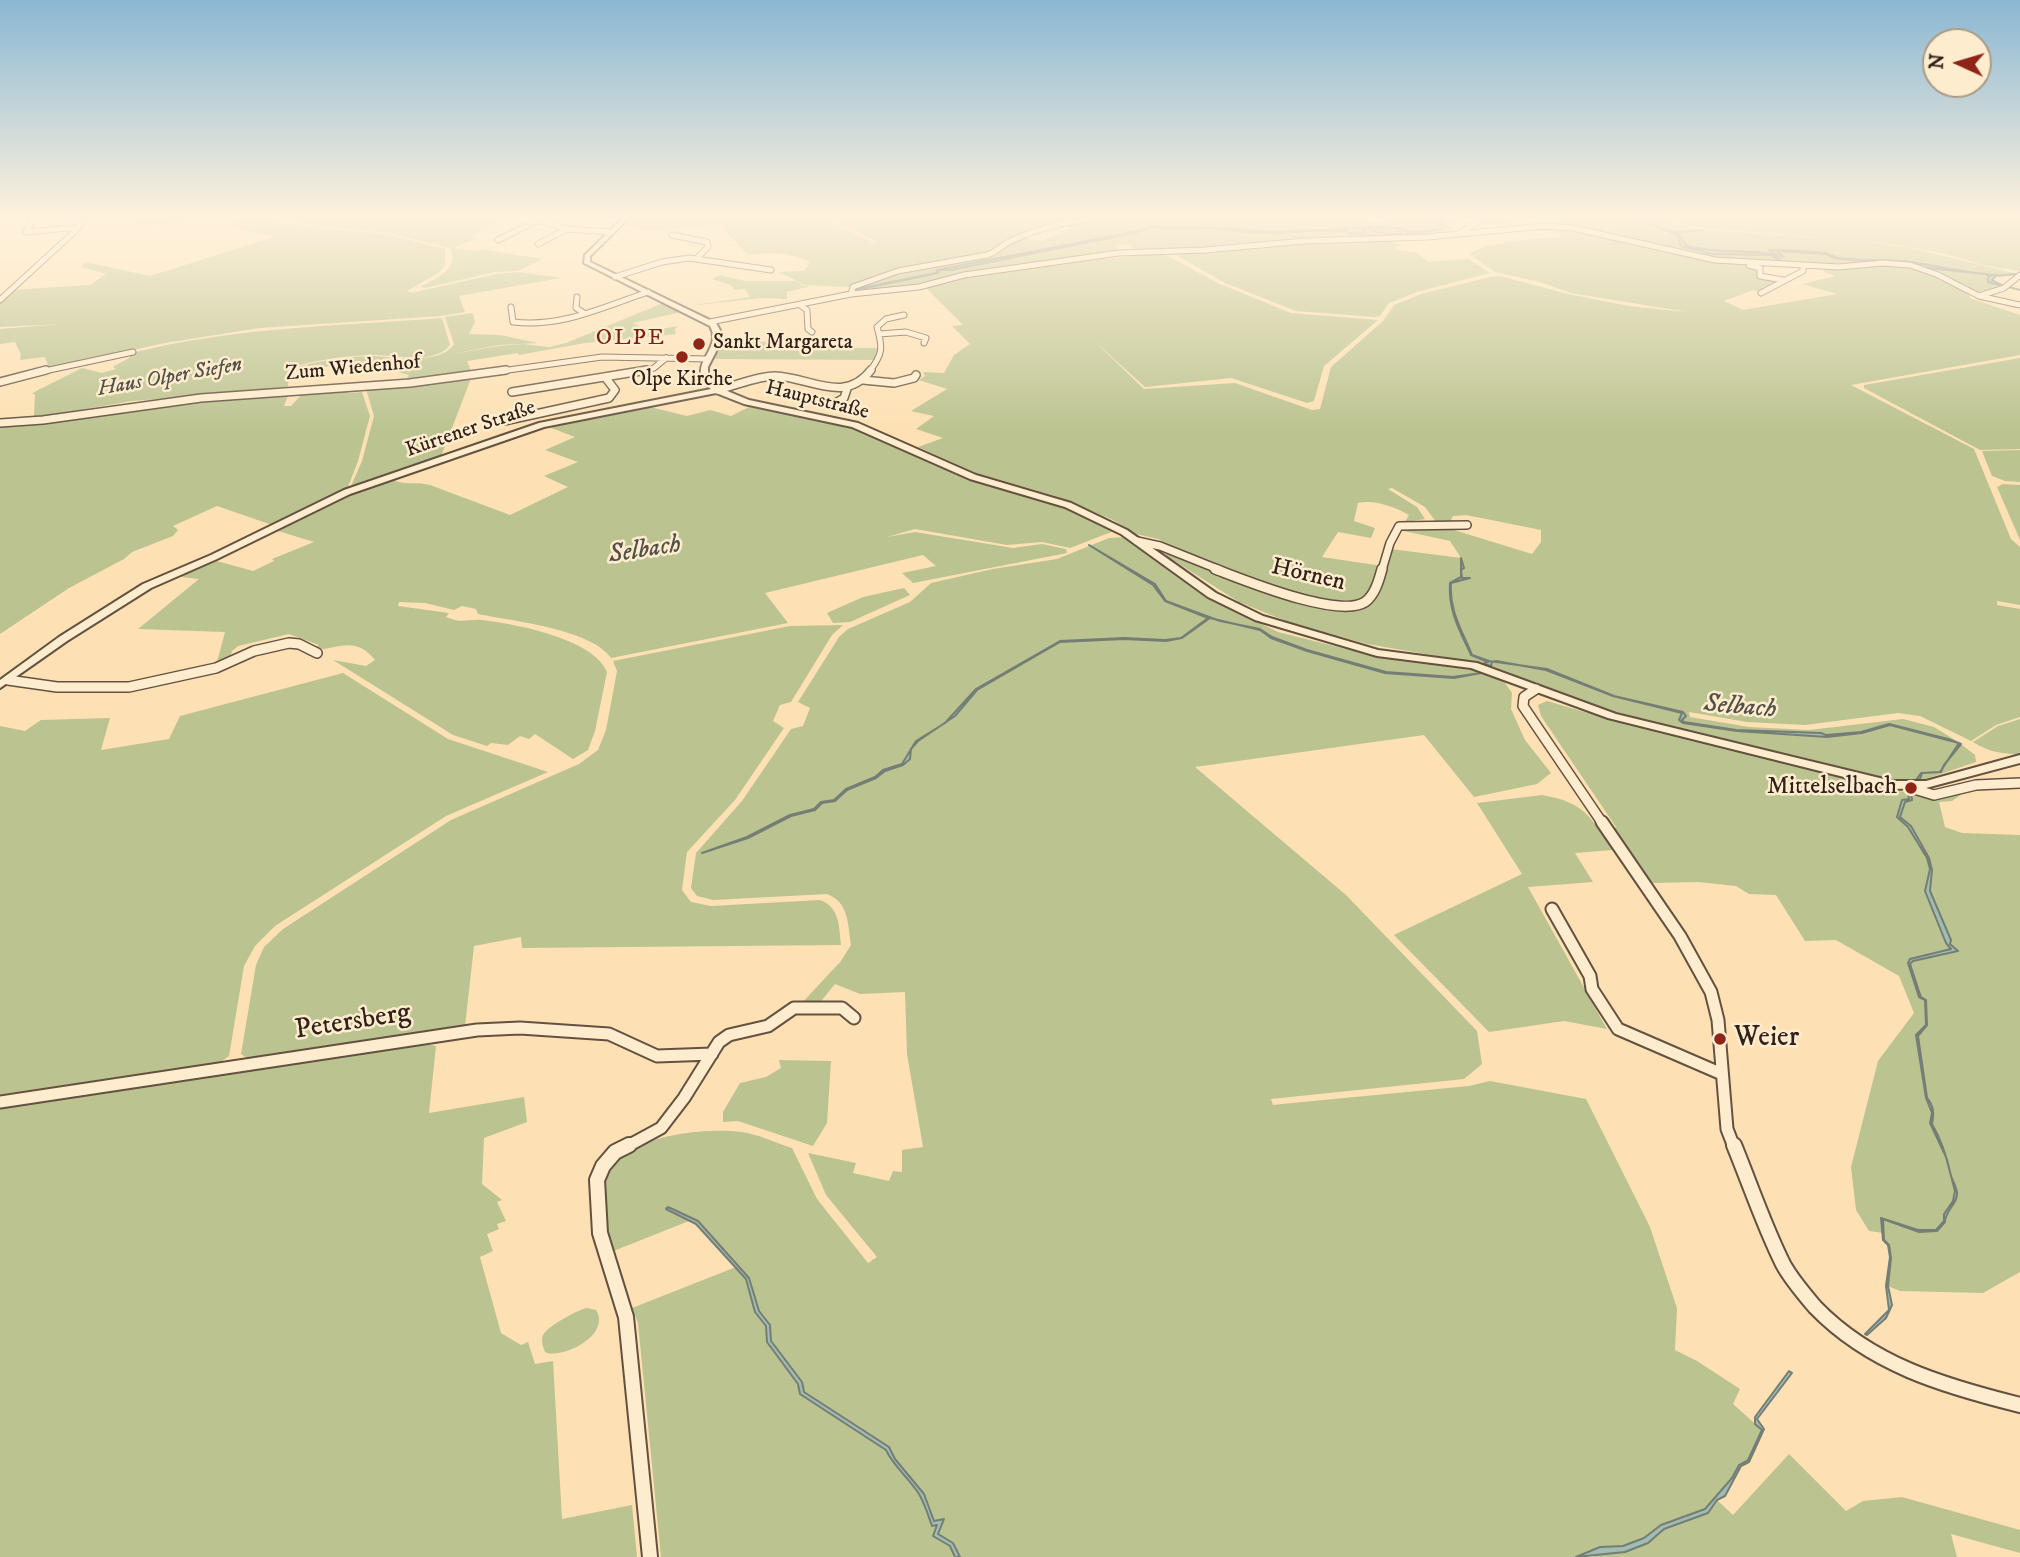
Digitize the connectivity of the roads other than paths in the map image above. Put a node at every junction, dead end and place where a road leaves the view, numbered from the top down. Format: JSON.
{"nodes":[{"id":1,"x":13,"y":288,"type":"edge"},
{"id":2,"x":638,"y":288,"type":"edge"},
{"id":3,"x":853,"y":288,"type":"edge"},
{"id":4,"x":913,"y":288,"type":"edge"},
{"id":5,"x":1778,"y":288,"type":"edge"},
{"id":6,"x":1963,"y":288,"type":"edge"},
{"id":7,"x":2002,"y":288,"type":"edge"},
{"id":8,"x":648,"y":292,"type":"junction"},
{"id":9,"x":1761,"y":293,"type":"dead end"},
{"id":10,"x":851,"y":295,"type":"junction"},
{"id":11,"x":1979,"y":296,"type":"junction"},
{"id":12,"x":577,"y":297,"type":"dead end"},
{"id":13,"x":0,"y":300,"type":"edge"},
{"id":14,"x":800,"y":305,"type":"junction"},
{"id":15,"x":2020,"y":305,"type":"edge"},
{"id":16,"x":511,"y":307,"type":"dead end"},
{"id":17,"x":584,"y":313,"type":"junction"},
{"id":18,"x":904,"y":315,"type":"dead end"},
{"id":19,"x":710,"y":322,"type":"junction"},
{"id":20,"x":813,"y":332,"type":"dead end"},
{"id":21,"x":879,"y":334,"type":"junction"},
{"id":22,"x":924,"y":343,"type":"dead end"},
{"id":23,"x":133,"y":352,"type":"dead end"},
{"id":24,"x":666,"y":358,"type":"junction"},
{"id":25,"x":708,"y":359,"type":"junction"},
{"id":26,"x":776,"y":366,"type":"dead end"},
{"id":27,"x":916,"y":374,"type":"dead end"},
{"id":28,"x":774,"y":376,"type":"junction"},
{"id":29,"x":605,"y":377,"type":"junction"},
{"id":30,"x":863,"y":380,"type":"junction"},
{"id":31,"x":0,"y":382,"type":"edge"},
{"id":32,"x":847,"y":389,"type":"junction"},
{"id":33,"x":717,"y":390,"type":"junction"},
{"id":34,"x":512,"y":392,"type":"dead end"},
{"id":35,"x":837,"y":402,"type":"dead end"},
{"id":36,"x":504,"y":421,"type":"dead end"},
{"id":37,"x":0,"y":422,"type":"edge"},
{"id":38,"x":962,"y":473,"type":"joint"},
{"id":39,"x":1467,"y":525,"type":"dead end"},
{"id":40,"x":1138,"y":541,"type":"junction"},
{"id":41,"x":317,"y":653,"type":"dead end"},
{"id":42,"x":4,"y":682,"type":"edge"},
{"id":43,"x":1536,"y":689,"type":"junction"},
{"id":44,"x":2020,"y":760,"type":"edge"},
{"id":45,"x":2020,"y":783,"type":"edge"},
{"id":46,"x":1911,"y":788,"type":"junction"},
{"id":47,"x":1552,"y":909,"type":"dead end"},
{"id":48,"x":854,"y":1018,"type":"dead end"},
{"id":49,"x":712,"y":1054,"type":"junction"},
{"id":50,"x":1722,"y":1074,"type":"junction"},
{"id":51,"x":0,"y":1102,"type":"edge"},
{"id":52,"x":2020,"y":1405,"type":"edge"},
{"id":53,"x":650,"y":1557,"type":"edge"}],
"edges":[{"from":1,"to":13,"type":"street"},
{"from":2,"to":8,"type":"street"},
{"from":3,"to":10,"type":"street"},
{"from":4,"to":10,"type":"street"},
{"from":5,"to":9,"type":"street"},
{"from":6,"to":11,"type":"street"},
{"from":7,"to":11,"type":"street"},
{"from":8,"to":17,"type":"street"},
{"from":8,"to":19,"type":"street"},
{"from":10,"to":14,"type":"street"},
{"from":11,"to":15,"type":"street"},
{"from":12,"to":17,"type":"street"},
{"from":14,"to":19,"type":"street"},
{"from":14,"to":20,"type":"street"},
{"from":16,"to":17,"type":"street"},
{"from":18,"to":21,"type":"street"},
{"from":19,"to":25,"type":"street"},
{"from":21,"to":22,"type":"street"},
{"from":21,"to":30,"type":"street"},
{"from":23,"to":31,"type":"street"},
{"from":24,"to":25,"type":"street","name":"Zum Wiedenhof"},
{"from":24,"to":29,"type":"street"},
{"from":24,"to":37,"type":"street","name":"Zum Wiedenhof"},
{"from":25,"to":33,"type":"street"},
{"from":26,"to":28,"type":"street"},
{"from":27,"to":30,"type":"street"},
{"from":28,"to":32,"type":"street"},
{"from":28,"to":33,"type":"street"},
{"from":29,"to":34,"type":"street"},
{"from":29,"to":36,"type":"street"},
{"from":30,"to":32,"type":"street"},
{"from":32,"to":35,"type":"street"},
{"from":33,"to":38,"type":"street","name":"Hauptstraße"},
{"from":33,"to":42,"type":"street","name":"Kürtener Straße"},
{"from":38,"to":40,"type":"street"},
{"from":39,"to":40,"type":"street","name":"Hörnen"},
{"from":40,"to":43,"type":"street"},
{"from":41,"to":42,"type":"street"},
{"from":43,"to":46,"type":"street"},
{"from":43,"to":50,"type":"street"},
{"from":44,"to":46,"type":"street"},
{"from":45,"to":46,"type":"street"},
{"from":47,"to":50,"type":"street"},
{"from":48,"to":49,"type":"street"},
{"from":49,"to":51,"type":"street","name":"Petersberg"},
{"from":49,"to":53,"type":"street"},
{"from":50,"to":52,"type":"street"}]}
